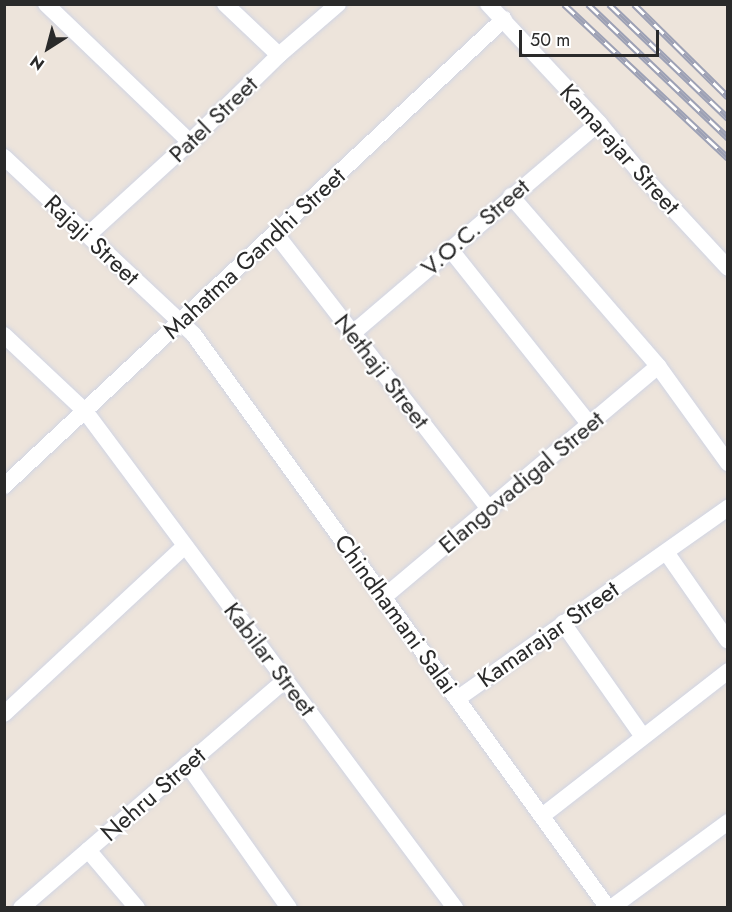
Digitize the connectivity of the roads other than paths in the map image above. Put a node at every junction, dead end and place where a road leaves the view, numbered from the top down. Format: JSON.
{"nodes":[{"id":1,"x":46,"y":4,"type":"edge"},
{"id":2,"x":225,"y":4,"type":"edge"},
{"id":3,"x":338,"y":4,"type":"edge"},
{"id":4,"x":488,"y":4,"type":"edge"},
{"id":5,"x":504,"y":19,"type":"junction"},
{"id":6,"x":279,"y":55,"type":"junction"},
{"id":7,"x":599,"y":123,"type":"junction"},
{"id":8,"x":190,"y":142,"type":"junction"},
{"id":9,"x":4,"y":157,"type":"edge"},
{"id":10,"x":511,"y":196,"type":"junction"},
{"id":11,"x":275,"y":233,"type":"junction"},
{"id":12,"x":88,"y":235,"type":"junction"},
{"id":13,"x":450,"y":249,"type":"junction"},
{"id":14,"x":728,"y":268,"type":"edge"},
{"id":15,"x":180,"y":322,"type":"junction"},
{"id":16,"x":353,"y":333,"type":"junction"},
{"id":17,"x":4,"y":335,"type":"edge"},
{"id":18,"x":658,"y":366,"type":"junction"},
{"id":19,"x":85,"y":411,"type":"junction"},
{"id":20,"x":589,"y":424,"type":"junction"},
{"id":21,"x":728,"y":463,"type":"edge"},
{"id":22,"x":4,"y":486,"type":"edge"},
{"id":23,"x":728,"y":508,"type":"edge"},
{"id":24,"x":489,"y":509,"type":"junction"},
{"id":25,"x":185,"y":546,"type":"junction"},
{"id":26,"x":666,"y":552,"type":"junction"},
{"id":27,"x":384,"y":597,"type":"junction"},
{"id":28,"x":563,"y":623,"type":"junction"},
{"id":29,"x":728,"y":641,"type":"edge"},
{"id":30,"x":728,"y":671,"type":"edge"},
{"id":31,"x":285,"y":680,"type":"junction"},
{"id":32,"x":458,"y":699,"type":"junction"},
{"id":33,"x":4,"y":714,"type":"edge"},
{"id":34,"x":643,"y":737,"type":"junction"},
{"id":35,"x":187,"y":764,"type":"junction"},
{"id":36,"x":542,"y":816,"type":"junction"},
{"id":37,"x":728,"y":822,"type":"edge"},
{"id":38,"x":88,"y":850,"type":"junction"},
{"id":39,"x":21,"y":908,"type":"edge"},
{"id":40,"x":137,"y":908,"type":"edge"},
{"id":41,"x":290,"y":908,"type":"edge"},
{"id":42,"x":455,"y":908,"type":"edge"},
{"id":43,"x":610,"y":908,"type":"edge"}],
"edges":[{"from":1,"to":8,"type":"street"},
{"from":2,"to":6,"type":"street"},
{"from":3,"to":6,"type":"street","name":"Patel Street"},
{"from":4,"to":5,"type":"street","name":"Kamarajar Street"},
{"from":5,"to":7,"type":"street","name":"Kamarajar Street"},
{"from":5,"to":11,"type":"street","name":"Mahatma Gandhi Street"},
{"from":6,"to":8,"type":"street","name":"Patel Street"},
{"from":7,"to":10,"type":"street","name":"V.O.C. Street"},
{"from":7,"to":14,"type":"street","name":"Kamarajar Street"},
{"from":8,"to":12,"type":"street","name":"Patel Street"},
{"from":9,"to":12,"type":"street","name":"Rajaji Street"},
{"from":10,"to":13,"type":"street","name":"V.O.C. Street"},
{"from":10,"to":18,"type":"street"},
{"from":11,"to":15,"type":"street","name":"Mahatma Gandhi Street"},
{"from":11,"to":16,"type":"street","name":"Nethaji Street"},
{"from":12,"to":15,"type":"street","name":"Rajaji Street"},
{"from":13,"to":16,"type":"street","name":"V.O.C. Street"},
{"from":13,"to":20,"type":"street"},
{"from":15,"to":19,"type":"street","name":"Mahatma Gandhi Street"},
{"from":15,"to":27,"type":"street","name":"Chindhamani Salai"},
{"from":16,"to":24,"type":"street","name":"Nethaji Street"},
{"from":17,"to":19,"type":"street","name":"Kabilar Street"},
{"from":18,"to":20,"type":"street","name":"Elangovadigal Street"},
{"from":18,"to":21,"type":"street"},
{"from":19,"to":22,"type":"street","name":"Mahatma Gandhi Street"},
{"from":19,"to":25,"type":"street","name":"Kabilar Street"},
{"from":20,"to":24,"type":"street","name":"Elangovadigal Street"},
{"from":23,"to":26,"type":"street","name":"Kamarajar Street"},
{"from":24,"to":27,"type":"street","name":"Elangovadigal Street"},
{"from":25,"to":31,"type":"street","name":"Kabilar Street"},
{"from":25,"to":33,"type":"street"},
{"from":26,"to":28,"type":"street","name":"Kamarajar Street"},
{"from":26,"to":29,"type":"street"},
{"from":27,"to":32,"type":"street","name":"Chindhamani Salai"},
{"from":28,"to":32,"type":"street","name":"Kamarajar Street"},
{"from":28,"to":34,"type":"street"},
{"from":30,"to":34,"type":"street"},
{"from":31,"to":35,"type":"street","name":"Nehru Street"},
{"from":31,"to":42,"type":"street","name":"Kabilar Street"},
{"from":32,"to":36,"type":"street","name":"Chindhamani Salai"},
{"from":34,"to":36,"type":"street"},
{"from":35,"to":38,"type":"street","name":"Nehru Street"},
{"from":35,"to":41,"type":"street"},
{"from":36,"to":43,"type":"street","name":"Chindhamani Salai"},
{"from":37,"to":43,"type":"street"},
{"from":38,"to":39,"type":"street","name":"Nehru Street"},
{"from":38,"to":40,"type":"street"}]}
